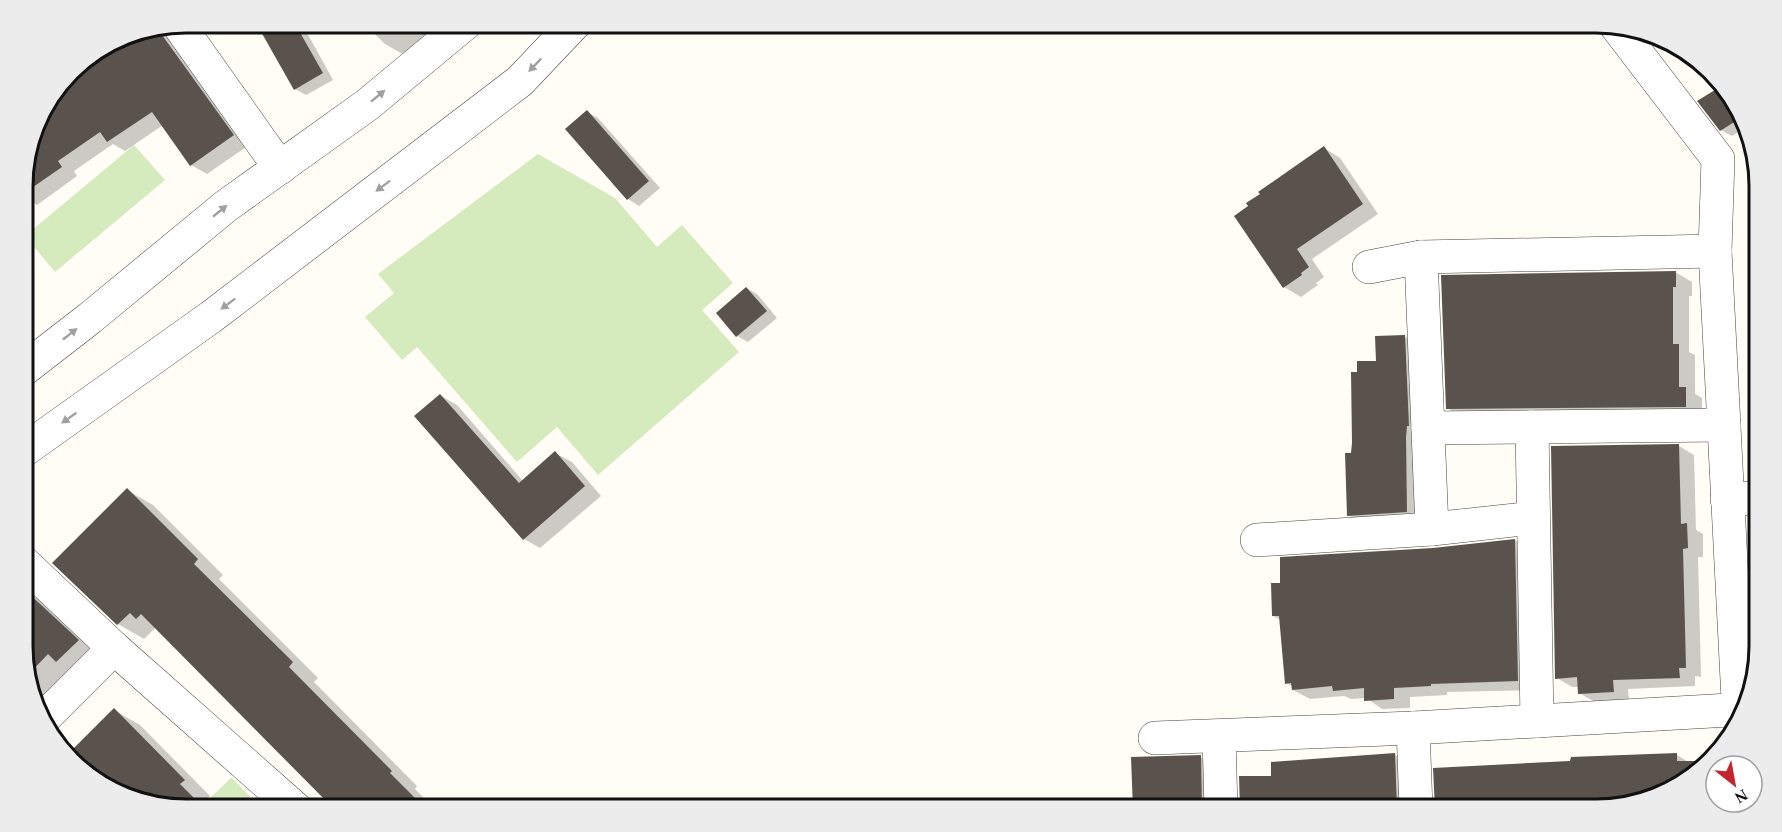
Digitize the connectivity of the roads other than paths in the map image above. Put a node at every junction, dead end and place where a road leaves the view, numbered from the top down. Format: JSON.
{"nodes":[{"id":1,"x":184,"y":33,"type":"edge"},
{"id":2,"x":454,"y":33,"type":"edge"},
{"id":3,"x":565,"y":33,"type":"edge"},
{"id":4,"x":1624,"y":36,"type":"edge"},
{"id":5,"x":280,"y":168,"type":"junction"},
{"id":6,"x":1715,"y":251,"type":"junction"},
{"id":7,"x":1421,"y":257,"type":"junction"},
{"id":8,"x":1369,"y":267,"type":"dead end"},
{"id":9,"x":33,"y":362,"type":"edge"},
{"id":10,"x":1724,"y":425,"type":"junction"},
{"id":11,"x":1532,"y":427,"type":"junction"},
{"id":12,"x":1428,"y":428,"type":"junction"},
{"id":13,"x":33,"y":445,"type":"edge"},
{"id":14,"x":1743,"y":498,"type":"edge"},
{"id":15,"x":1533,"y":518,"type":"junction"},
{"id":16,"x":1432,"y":529,"type":"junction"},
{"id":17,"x":1257,"y":540,"type":"dead end"},
{"id":18,"x":33,"y":572,"type":"edge"},
{"id":19,"x":114,"y":648,"type":"junction"},
{"id":20,"x":1741,"y":694,"type":"edge"},
{"id":21,"x":1734,"y":712,"type":"edge"},
{"id":22,"x":49,"y":713,"type":"edge"},
{"id":23,"x":1537,"y":721,"type":"junction"},
{"id":24,"x":1413,"y":728,"type":"junction"},
{"id":25,"x":1219,"y":736,"type":"junction"},
{"id":26,"x":1155,"y":738,"type":"dead end"},
{"id":27,"x":285,"y":799,"type":"edge"},
{"id":28,"x":1221,"y":799,"type":"edge"},
{"id":29,"x":1416,"y":799,"type":"edge"}],
"edges":[{"from":1,"to":5,"type":"street"},
{"from":5,"to":2,"type":"street","one_way":true},
{"from":3,"to":13,"type":"street","one_way":true},
{"from":4,"to":6,"type":"street"},
{"from":9,"to":5,"type":"street","one_way":true},
{"from":6,"to":7,"type":"street"},
{"from":6,"to":10,"type":"street"},
{"from":7,"to":8,"type":"street"},
{"from":7,"to":12,"type":"street"},
{"from":10,"to":11,"type":"street"},
{"from":10,"to":14,"type":"street"},
{"from":11,"to":12,"type":"street"},
{"from":11,"to":15,"type":"street"},
{"from":12,"to":16,"type":"street"},
{"from":14,"to":20,"type":"street"},
{"from":15,"to":16,"type":"street"},
{"from":15,"to":23,"type":"street"},
{"from":16,"to":17,"type":"street"},
{"from":18,"to":19,"type":"street"},
{"from":19,"to":22,"type":"street"},
{"from":19,"to":27,"type":"street"},
{"from":21,"to":23,"type":"street"},
{"from":23,"to":24,"type":"street"},
{"from":24,"to":25,"type":"street"},
{"from":24,"to":29,"type":"street"},
{"from":25,"to":26,"type":"street"},
{"from":25,"to":28,"type":"street"}]}
